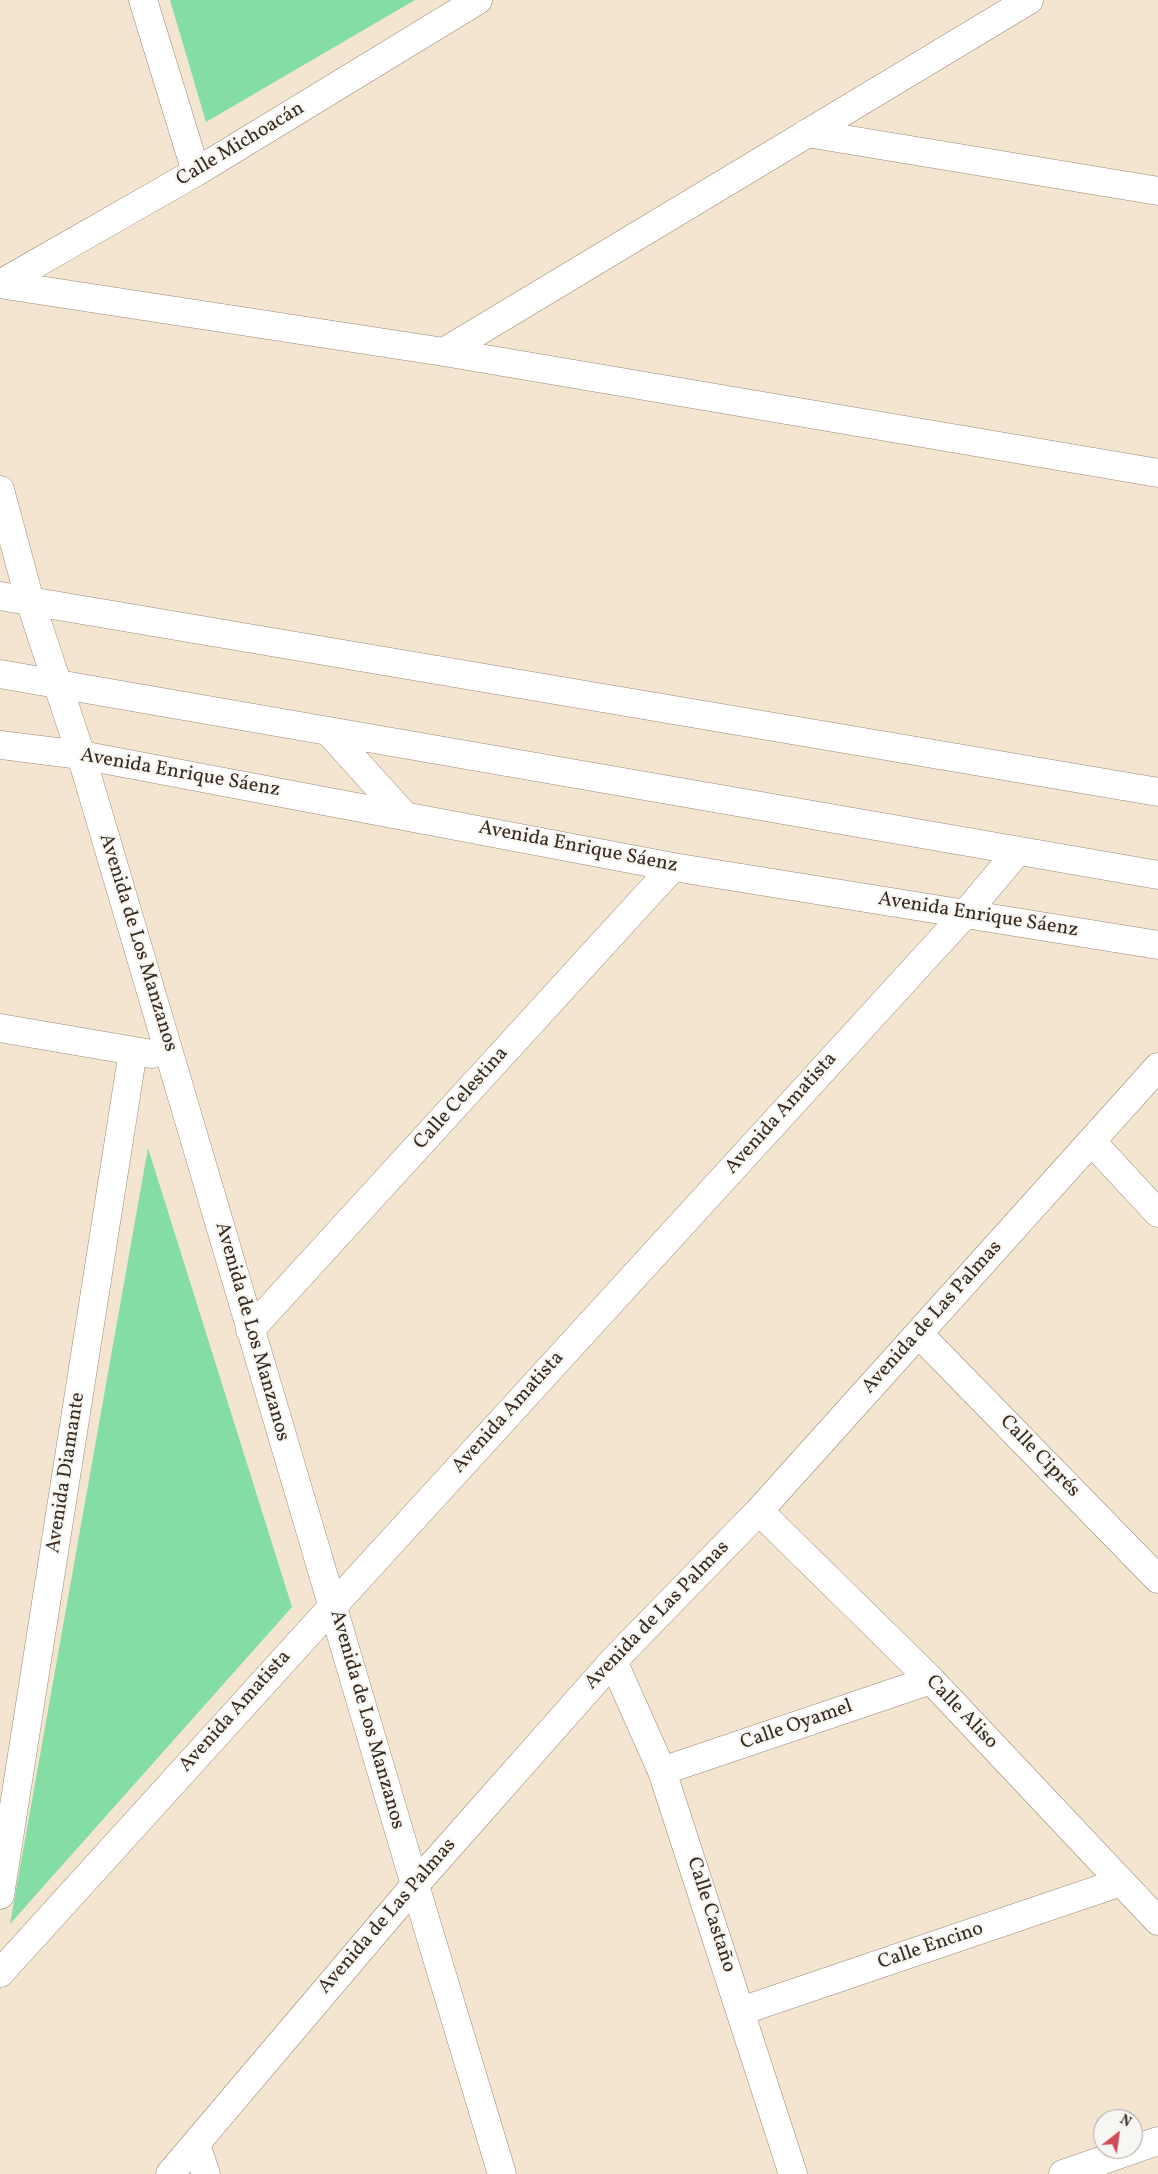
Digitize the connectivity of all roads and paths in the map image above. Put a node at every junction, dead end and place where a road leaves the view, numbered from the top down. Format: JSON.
{"nodes":[{"id":1,"x":143,"y":0,"type":"edge"},
{"id":2,"x":478,"y":0,"type":"edge"},
{"id":3,"x":1029,"y":0,"type":"edge"},
{"id":4,"x":807,"y":133,"type":"junction"},
{"id":5,"x":196,"y":172,"type":"junction"},
{"id":6,"x":1158,"y":191,"type":"edge"},
{"id":7,"x":0,"y":284,"type":"edge"},
{"id":8,"x":444,"y":352,"type":"junction"},
{"id":9,"x":1158,"y":472,"type":"edge"},
{"id":10,"x":0,"y":490,"type":"edge"},
{"id":11,"x":0,"y":596,"type":"edge"},
{"id":12,"x":30,"y":600,"type":"junction"},
{"id":13,"x":0,"y":674,"type":"edge"},
{"id":14,"x":55,"y":683,"type":"junction"},
{"id":15,"x":328,"y":731,"type":"junction"},
{"id":16,"x":0,"y":744,"type":"edge"},
{"id":17,"x":81,"y":755,"type":"junction"},
{"id":18,"x":1158,"y":792,"type":"edge"},
{"id":19,"x":404,"y":815,"type":"junction"},
{"id":20,"x":1017,"y":852,"type":"junction"},
{"id":21,"x":674,"y":867,"type":"junction"},
{"id":22,"x":1158,"y":875,"type":"edge"},
{"id":23,"x":966,"y":913,"type":"junction"},
{"id":24,"x":1158,"y":946,"type":"edge"},
{"id":25,"x":0,"y":1028,"type":"edge"},
{"id":26,"x":133,"y":1051,"type":"junction"},
{"id":27,"x":170,"y":1056,"type":"junction"},
{"id":28,"x":1158,"y":1068,"type":"edge"},
{"id":29,"x":1092,"y":1142,"type":"junction"},
{"id":30,"x":1158,"y":1213,"type":"edge"},
{"id":31,"x":250,"y":1330,"type":"junction"},
{"id":32,"x":919,"y":1334,"type":"junction"},
{"id":33,"x":759,"y":1510,"type":"junction"},
{"id":34,"x":1158,"y":1579,"type":"edge"},
{"id":35,"x":333,"y":1606,"type":"junction"},
{"id":36,"x":613,"y":1661,"type":"junction"},
{"id":37,"x":931,"y":1680,"type":"junction"},
{"id":38,"x":662,"y":1771,"type":"junction"},
{"id":39,"x":1121,"y":1882,"type":"junction"},
{"id":40,"x":414,"y":1885,"type":"junction"},
{"id":41,"x":0,"y":1895,"type":"edge"},
{"id":42,"x":1158,"y":1921,"type":"edge"},
{"id":43,"x":0,"y":1973,"type":"edge"},
{"id":44,"x":741,"y":2011,"type":"junction"},
{"id":45,"x":1158,"y":2142,"type":"edge"},
{"id":46,"x":196,"y":2144,"type":"junction"},
{"id":47,"x":170,"y":2174,"type":"edge"},
{"id":48,"x":206,"y":2174,"type":"edge"},
{"id":49,"x":502,"y":2174,"type":"edge"},
{"id":50,"x":792,"y":2174,"type":"edge"},
{"id":51,"x":1063,"y":2174,"type":"edge"}],
"edges":[{"from":1,"to":5,"type":"street"},
{"from":2,"to":5,"type":"street","name":"Calle Michoacán"},
{"from":3,"to":4,"type":"street"},
{"from":4,"to":6,"type":"street"},
{"from":4,"to":8,"type":"street"},
{"from":5,"to":7,"type":"street","name":"Calle Michoacán"},
{"from":7,"to":8,"type":"street"},
{"from":8,"to":9,"type":"street"},
{"from":10,"to":12,"type":"street","name":"Avenida de Los Manzanos"},
{"from":11,"to":12,"type":"street"},
{"from":12,"to":14,"type":"street","name":"Avenida de Los Manzanos"},
{"from":12,"to":18,"type":"street"},
{"from":13,"to":14,"type":"street"},
{"from":14,"to":15,"type":"street"},
{"from":14,"to":17,"type":"street","name":"Avenida de Los Manzanos"},
{"from":15,"to":19,"type":"street"},
{"from":15,"to":20,"type":"street"},
{"from":16,"to":17,"type":"street","name":"Avenida Enrique Sáenz"},
{"from":17,"to":19,"type":"street","name":"Avenida Enrique Sáenz"},
{"from":17,"to":27,"type":"street","name":"Avenida de Los Manzanos"},
{"from":19,"to":21,"type":"street","name":"Avenida Enrique Sáenz"},
{"from":20,"to":22,"type":"street"},
{"from":20,"to":23,"type":"street","name":"Avenida Amatista"},
{"from":21,"to":23,"type":"street","name":"Avenida Enrique Sáenz"},
{"from":21,"to":31,"type":"street","name":"Calle Celestina"},
{"from":23,"to":24,"type":"street","name":"Avenida Enrique Sáenz"},
{"from":23,"to":35,"type":"street","name":"Avenida Amatista"},
{"from":25,"to":26,"type":"street"},
{"from":26,"to":27,"type":"street"},
{"from":26,"to":41,"type":"street","name":"Avenida Diamante"},
{"from":27,"to":31,"type":"street","name":"Avenida de Los Manzanos"},
{"from":28,"to":29,"type":"street","name":"Avenida de Las Palmas"},
{"from":29,"to":30,"type":"street"},
{"from":29,"to":32,"type":"street","name":"Avenida de Las Palmas"},
{"from":31,"to":35,"type":"street","name":"Avenida de Los Manzanos"},
{"from":32,"to":33,"type":"street","name":"Avenida de Las Palmas"},
{"from":32,"to":34,"type":"street","name":"Calle Ciprés"},
{"from":33,"to":36,"type":"street","name":"Avenida de Las Palmas"},
{"from":33,"to":37,"type":"street","name":"Calle Aliso"},
{"from":35,"to":40,"type":"street","name":"Avenida de Los Manzanos"},
{"from":35,"to":43,"type":"street","name":"Avenida Amatista"},
{"from":36,"to":38,"type":"street","name":"Calle Castaño"},
{"from":36,"to":40,"type":"street","name":"Avenida de Las Palmas"},
{"from":37,"to":38,"type":"street","name":"Calle Oyamel"},
{"from":37,"to":39,"type":"street","name":"Calle Aliso"},
{"from":38,"to":44,"type":"street","name":"Calle Castaño"},
{"from":39,"to":42,"type":"street","name":"Calle Aliso"},
{"from":39,"to":44,"type":"street","name":"Calle Encino"},
{"from":40,"to":46,"type":"street","name":"Avenida de Las Palmas"},
{"from":40,"to":49,"type":"street","name":"Avenida de Los Manzanos"},
{"from":44,"to":50,"type":"street","name":"Calle Castaño"},
{"from":45,"to":51,"type":"street"},
{"from":46,"to":47,"type":"street","name":"Avenida de Las Palmas"},
{"from":46,"to":48,"type":"street"}]}
